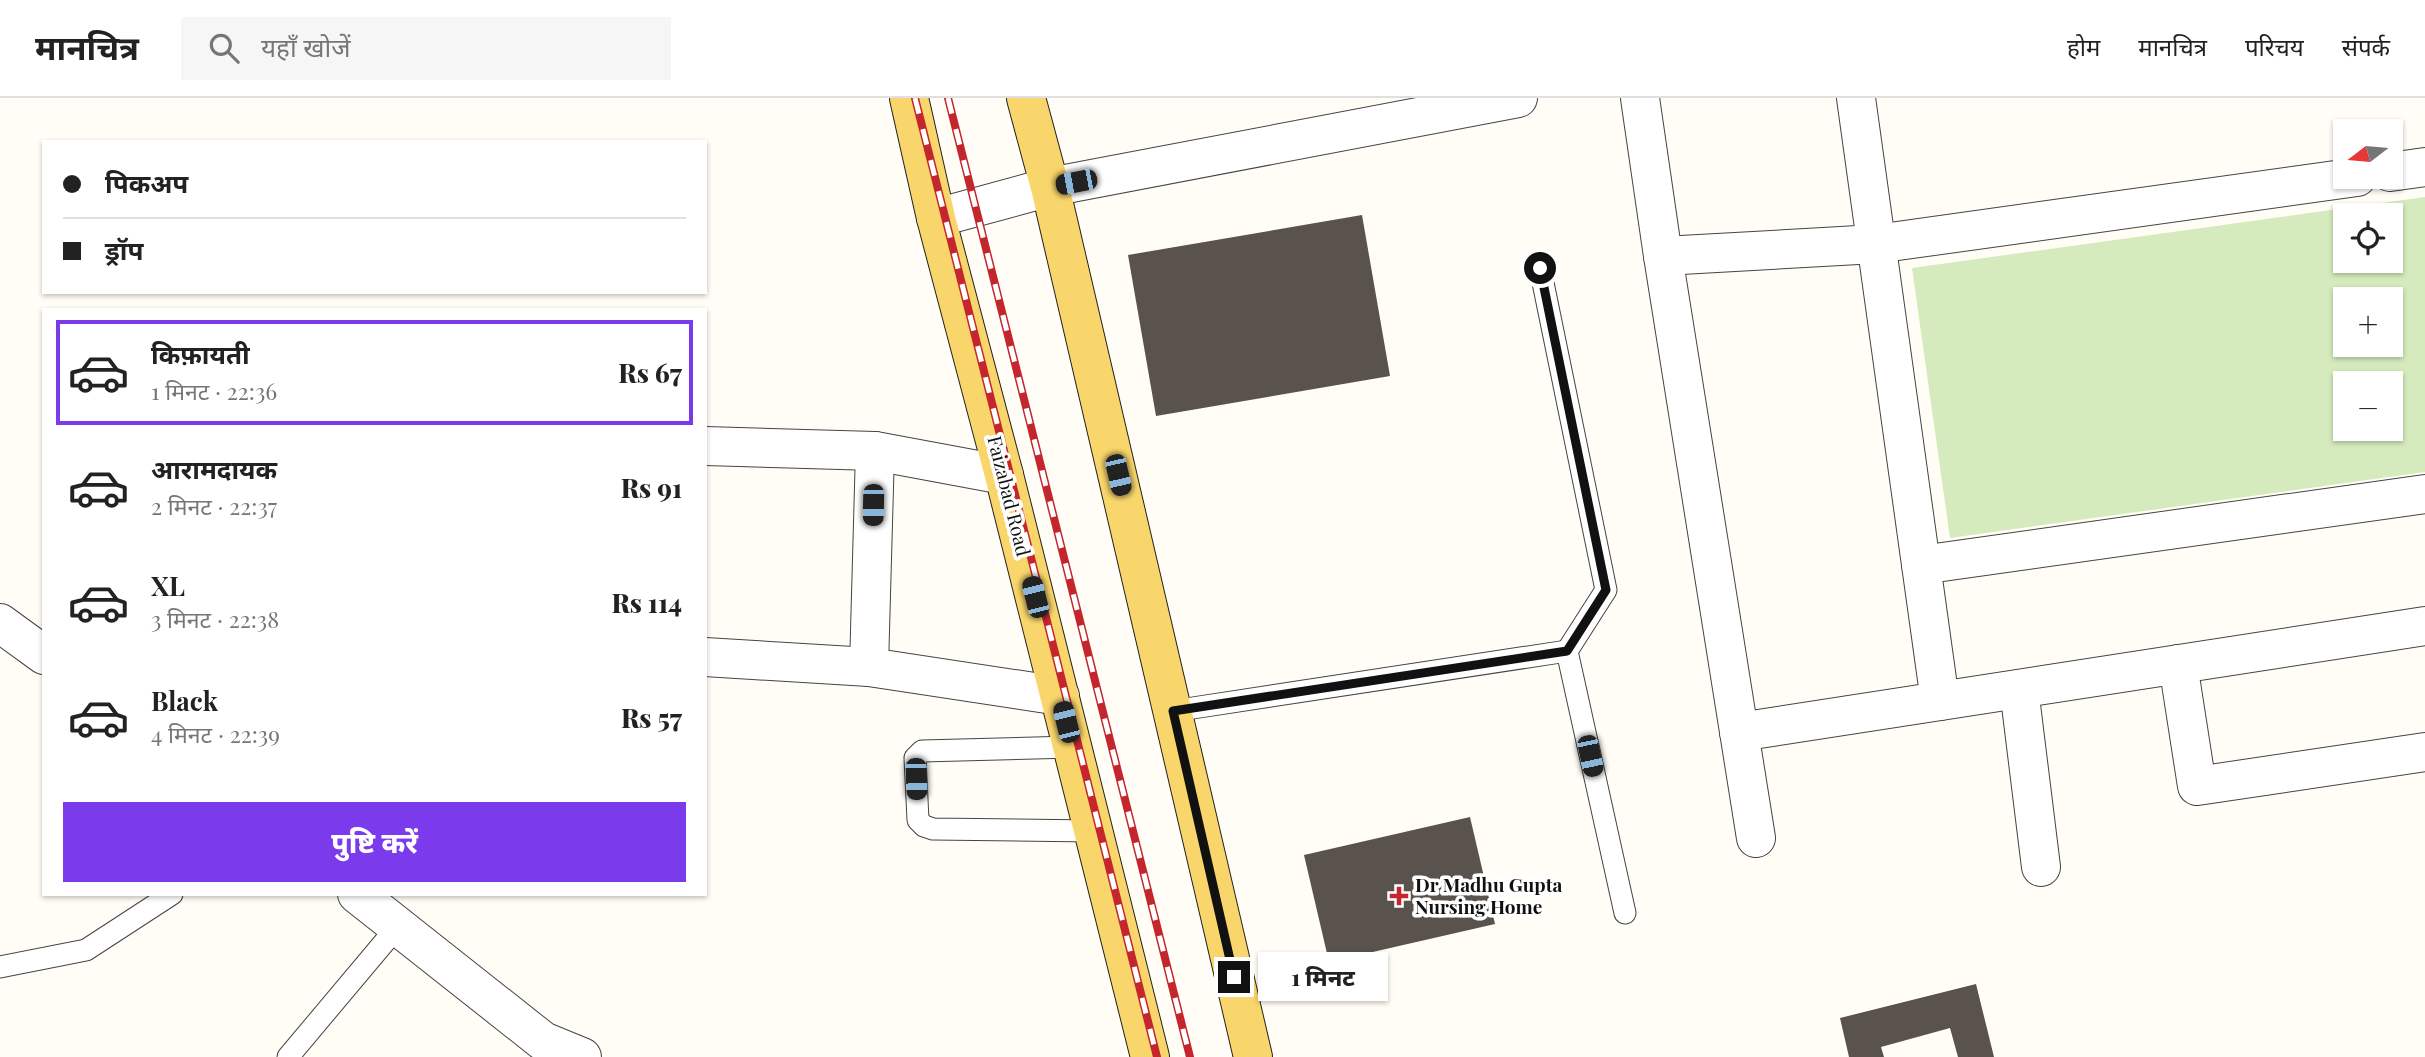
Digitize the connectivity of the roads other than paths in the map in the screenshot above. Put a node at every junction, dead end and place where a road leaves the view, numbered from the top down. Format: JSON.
{"nodes":[{"id":1,"x":909,"y":98,"type":"edge"},
{"id":2,"x":1026,"y":98,"type":"edge"},
{"id":3,"x":1518,"y":98,"type":"edge"},
{"id":4,"x":1640,"y":98,"type":"edge"},
{"id":5,"x":1856,"y":98,"type":"edge"},
{"id":6,"x":2425,"y":167,"type":"edge"},
{"id":7,"x":2403,"y":170,"type":"edge"},
{"id":8,"x":2333,"y":180,"type":"edge"},
{"id":9,"x":1050,"y":187,"type":"junction"},
{"id":10,"x":936,"y":218,"type":"junction"},
{"id":11,"x":1876,"y":244,"type":"junction"},
{"id":12,"x":1663,"y":256,"type":"junction"},
{"id":13,"x":1540,"y":268,"type":"dead end"},
{"id":14,"x":707,"y":446,"type":"edge"},
{"id":15,"x":875,"y":451,"type":"junction"},
{"id":16,"x":1004,"y":475,"type":"junction"},
{"id":17,"x":2425,"y":494,"type":"edge"},
{"id":18,"x":1921,"y":565,"type":"junction"},
{"id":19,"x":0,"y":623,"type":"edge"},
{"id":20,"x":2425,"y":626,"type":"edge"},
{"id":21,"x":1567,"y":651,"type":"junction"},
{"id":22,"x":42,"y":654,"type":"edge"},
{"id":23,"x":707,"y":657,"type":"edge"},
{"id":24,"x":2178,"y":664,"type":"junction"},
{"id":25,"x":869,"y":667,"type":"junction"},
{"id":26,"x":2019,"y":689,"type":"junction"},
{"id":27,"x":1060,"y":695,"type":"junction"},
{"id":28,"x":1940,"y":701,"type":"junction"},
{"id":29,"x":1173,"y":711,"type":"junction"},
{"id":30,"x":1739,"y":733,"type":"junction"},
{"id":31,"x":1072,"y":747,"type":"junction"},
{"id":32,"x":2425,"y":752,"type":"edge"},
{"id":33,"x":1094,"y":831,"type":"junction"},
{"id":34,"x":1756,"y":838,"type":"dead end"},
{"id":35,"x":2041,"y":867,"type":"dead end"},
{"id":36,"x":169,"y":896,"type":"edge"},
{"id":37,"x":360,"y":896,"type":"edge"},
{"id":38,"x":1625,"y":913,"type":"dead end"},
{"id":39,"x":398,"y":926,"type":"junction"},
{"id":40,"x":0,"y":967,"type":"edge"},
{"id":41,"x":288,"y":1057,"type":"edge"},
{"id":42,"x":582,"y":1057,"type":"edge"},
{"id":43,"x":1150,"y":1057,"type":"edge"},
{"id":44,"x":1252,"y":1057,"type":"edge"}],
"edges":[{"from":1,"to":10,"type":"main road","name":"Faizabad Road"},
{"from":2,"to":9,"type":"main road"},
{"from":3,"to":9,"type":"street"},
{"from":4,"to":12,"type":"street"},
{"from":5,"to":11,"type":"street"},
{"from":6,"to":7,"type":"street"},
{"from":8,"to":11,"type":"street"},
{"from":9,"to":10,"type":"street"},
{"from":9,"to":29,"type":"main road"},
{"from":10,"to":16,"type":"main road","name":"Faizabad Road"},
{"from":11,"to":12,"type":"street"},
{"from":11,"to":18,"type":"street"},
{"from":12,"to":30,"type":"street"},
{"from":13,"to":21,"type":"lane"},
{"from":14,"to":15,"type":"street"},
{"from":15,"to":16,"type":"street"},
{"from":15,"to":25,"type":"street"},
{"from":16,"to":27,"type":"main road","name":"Faizabad Road"},
{"from":17,"to":18,"type":"street"},
{"from":18,"to":28,"type":"street"},
{"from":19,"to":22,"type":"street"},
{"from":20,"to":24,"type":"street"},
{"from":21,"to":29,"type":"lane"},
{"from":21,"to":38,"type":"lane"},
{"from":23,"to":25,"type":"street"},
{"from":24,"to":26,"type":"street"},
{"from":24,"to":32,"type":"street"},
{"from":25,"to":27,"type":"street"},
{"from":26,"to":28,"type":"street"},
{"from":26,"to":35,"type":"street"},
{"from":27,"to":31,"type":"main road","name":"Faizabad Road"},
{"from":28,"to":30,"type":"street"},
{"from":29,"to":44,"type":"main road"},
{"from":30,"to":34,"type":"street"},
{"from":31,"to":33,"type":"main road","name":"Faizabad Road"},
{"from":31,"to":33,"type":"lane"},
{"from":33,"to":43,"type":"main road","name":"Faizabad Road"},
{"from":36,"to":40,"type":"lane"},
{"from":37,"to":39,"type":"street"},
{"from":39,"to":41,"type":"lane"},
{"from":39,"to":42,"type":"street"}]}
